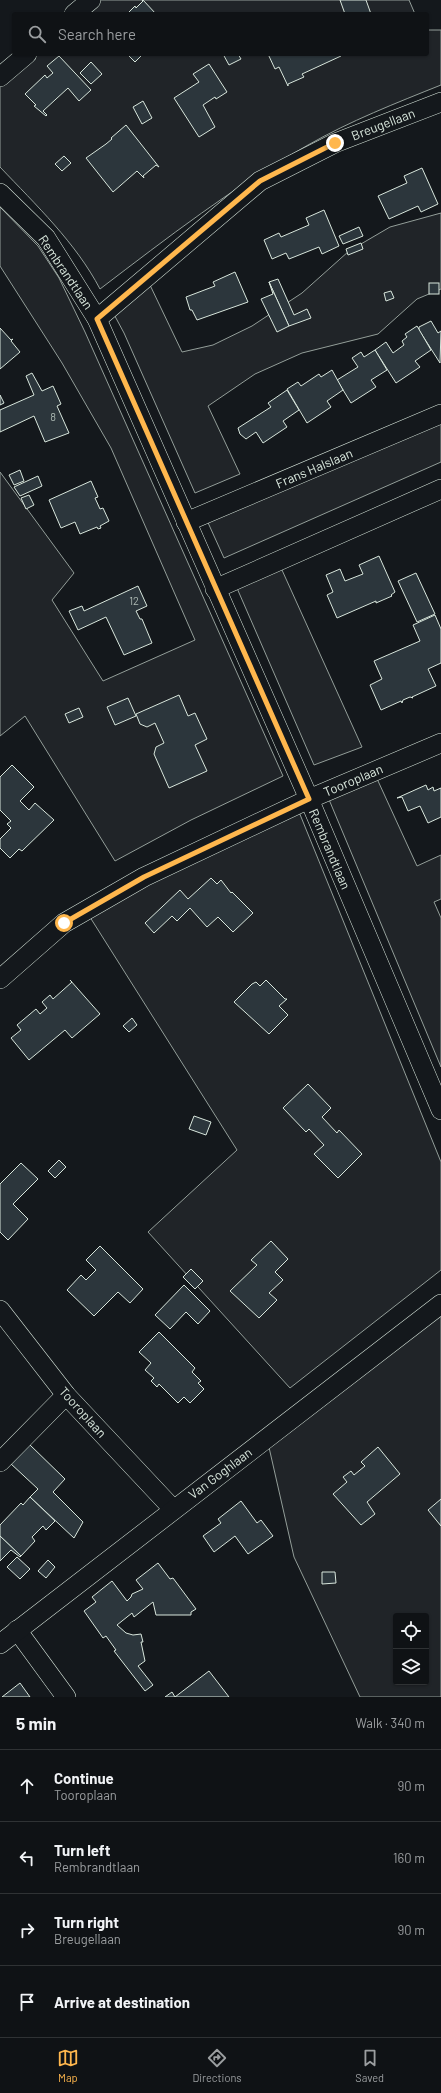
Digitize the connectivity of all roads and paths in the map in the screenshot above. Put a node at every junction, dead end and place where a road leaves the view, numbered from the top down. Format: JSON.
{"nodes":[{"id":1,"x":91,"y":0,"type":"edge"},
{"id":2,"x":76,"y":12,"type":"edge"},
{"id":3,"x":25,"y":56,"type":"edge"},
{"id":4,"x":0,"y":77,"type":"edge"},
{"id":5,"x":441,"y":102,"type":"edge"},
{"id":6,"x":0,"y":193,"type":"edge"},
{"id":7,"x":97,"y":319,"type":"junction"},
{"id":8,"x":441,"y":414,"type":"edge"},
{"id":9,"x":441,"y":489,"type":"edge"},
{"id":10,"x":186,"y":522,"type":"junction"},
{"id":11,"x":216,"y":589,"type":"junction"},
{"id":12,"x":441,"y":743,"type":"edge"},
{"id":13,"x":309,"y":799,"type":"junction"},
{"id":14,"x":0,"y":979,"type":"edge"},
{"id":15,"x":441,"y":1110,"type":"edge"},
{"id":16,"x":441,"y":1304,"type":"edge"},
{"id":17,"x":0,"y":1310,"type":"edge"},
{"id":18,"x":66,"y":1395,"type":"junction"},
{"id":19,"x":0,"y":1462,"type":"edge"},
{"id":20,"x":173,"y":1509,"type":"junction"},
{"id":21,"x":17,"y":1630,"type":"junction"},
{"id":22,"x":0,"y":1644,"type":"edge"},
{"id":23,"x":66,"y":1697,"type":"edge"}],
"edges":[{"from":1,"to":2,"type":"street"},
{"from":3,"to":4,"type":"street"},
{"from":5,"to":7,"type":"street","name":"Breugellaan"},
{"from":6,"to":7,"type":"street","name":"Rembrandtlaan"},
{"from":7,"to":10,"type":"street","name":"Rembrandtlaan"},
{"from":8,"to":10,"type":"street","name":"Frans Halslaan"},
{"from":9,"to":11,"type":"street"},
{"from":10,"to":11,"type":"street","name":"Rembrandtlaan"},
{"from":11,"to":13,"type":"street","name":"Rembrandtlaan"},
{"from":12,"to":13,"type":"street","name":"Tooroplaan"},
{"from":13,"to":14,"type":"street","name":"Tooroplaan"},
{"from":13,"to":15,"type":"street","name":"Rembrandtlaan"},
{"from":16,"to":20,"type":"street","name":"Van Goghlaan"},
{"from":17,"to":18,"type":"street","name":"Tooroplaan"},
{"from":18,"to":19,"type":"street"},
{"from":18,"to":20,"type":"street","name":"Tooroplaan"},
{"from":20,"to":21,"type":"street","name":"Van Goghlaan"},
{"from":21,"to":22,"type":"street","name":"Van Goghlaan"},
{"from":21,"to":23,"type":"street"}]}
